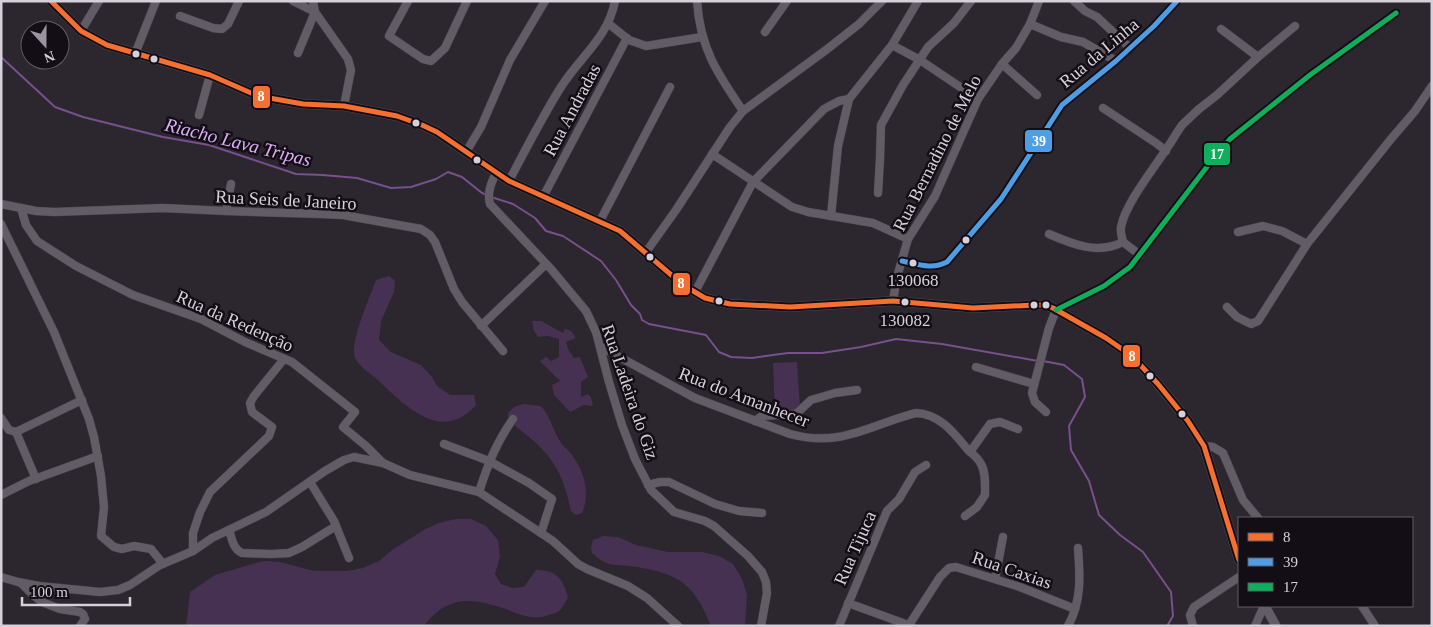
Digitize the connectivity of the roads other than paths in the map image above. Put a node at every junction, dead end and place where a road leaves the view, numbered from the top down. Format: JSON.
{"nodes":[{"id":1,"x":51,"y":1,"type":"edge"},
{"id":2,"x":99,"y":1,"type":"edge"},
{"id":3,"x":156,"y":1,"type":"edge"},
{"id":4,"x":239,"y":1,"type":"edge"},
{"id":5,"x":293,"y":1,"type":"edge"},
{"id":6,"x":313,"y":1,"type":"edge"},
{"id":7,"x":408,"y":1,"type":"edge"},
{"id":8,"x":466,"y":1,"type":"edge"},
{"id":9,"x":545,"y":1,"type":"edge"},
{"id":10,"x":615,"y":1,"type":"edge"},
{"id":11,"x":697,"y":1,"type":"edge"},
{"id":12,"x":882,"y":1,"type":"edge"},
{"id":13,"x":908,"y":1,"type":"edge"},
{"id":14,"x":971,"y":1,"type":"edge"},
{"id":15,"x":1039,"y":1,"type":"edge"},
{"id":16,"x":1074,"y":1,"type":"edge"},
{"id":17,"x":1177,"y":1,"type":"edge"},
{"id":18,"x":782,"y":3,"type":"edge"},
{"id":19,"x":917,"y":4,"type":"edge"},
{"id":20,"x":314,"y":12,"type":"junction"},
{"id":21,"x":1396,"y":13,"type":"dead end"},
{"id":22,"x":180,"y":16,"type":"dead end"},
{"id":23,"x":609,"y":24,"type":"junction"},
{"id":24,"x":1030,"y":24,"type":"junction"},
{"id":25,"x":1295,"y":26,"type":"dead end"},
{"id":26,"x":1221,"y":29,"type":"dead end"},
{"id":27,"x":82,"y":31,"type":"junction"},
{"id":28,"x":765,"y":32,"type":"dead end"},
{"id":29,"x":702,"y":37,"type":"junction"},
{"id":30,"x":627,"y":38,"type":"junction"},
{"id":31,"x":892,"y":45,"type":"junction"},
{"id":32,"x":1130,"y":48,"type":"junction"},
{"id":33,"x":298,"y":53,"type":"dead end"},
{"id":34,"x":135,"y":54,"type":"junction"},
{"id":35,"x":1258,"y":57,"type":"junction"},
{"id":36,"x":920,"y":60,"type":"junction"},
{"id":37,"x":1116,"y":61,"type":"junction"},
{"id":38,"x":1002,"y":64,"type":"junction"},
{"id":39,"x":210,"y":75,"type":"junction"},
{"id":40,"x":670,"y":86,"type":"dead end"},
{"id":41,"x":1432,"y":86,"type":"edge"},
{"id":42,"x":1037,"y":94,"type":"dead end"},
{"id":43,"x":849,"y":99,"type":"junction"},
{"id":44,"x":978,"y":99,"type":"junction"},
{"id":45,"x":344,"y":106,"type":"junction"},
{"id":46,"x":1103,"y":108,"type":"dead end"},
{"id":47,"x":742,"y":111,"type":"junction"},
{"id":48,"x":199,"y":115,"type":"dead end"},
{"id":49,"x":1166,"y":151,"type":"junction"},
{"id":50,"x":466,"y":152,"type":"junction"},
{"id":51,"x":712,"y":154,"type":"junction"},
{"id":52,"x":496,"y":174,"type":"junction"},
{"id":53,"x":509,"y":181,"type":"junction"},
{"id":54,"x":753,"y":182,"type":"junction"},
{"id":55,"x":231,"y":184,"type":"dead end"},
{"id":56,"x":878,"y":193,"type":"dead end"},
{"id":57,"x":543,"y":196,"type":"junction"},
{"id":58,"x":1,"y":204,"type":"edge"},
{"id":59,"x":21,"y":208,"type":"junction"},
{"id":60,"x":226,"y":212,"type":"junction"},
{"id":61,"x":831,"y":216,"type":"junction"},
{"id":62,"x":600,"y":221,"type":"junction"},
{"id":63,"x":1,"y":224,"type":"edge"},
{"id":64,"x":1238,"y":232,"type":"dead end"},
{"id":65,"x":1049,"y":234,"type":"dead end"},
{"id":66,"x":908,"y":239,"type":"junction"},
{"id":67,"x":1123,"y":242,"type":"junction"},
{"id":68,"x":1307,"y":244,"type":"junction"},
{"id":69,"x":646,"y":252,"type":"junction"},
{"id":70,"x":1140,"y":255,"type":"junction"},
{"id":71,"x":902,"y":261,"type":"junction"},
{"id":72,"x":546,"y":264,"type":"junction"},
{"id":73,"x":695,"y":292,"type":"junction"},
{"id":74,"x":894,"y":300,"type":"junction"},
{"id":75,"x":1227,"y":307,"type":"dead end"},
{"id":76,"x":1056,"y":310,"type":"junction"},
{"id":77,"x":481,"y":326,"type":"junction"},
{"id":78,"x":601,"y":347,"type":"junction"},
{"id":79,"x":503,"y":351,"type":"dead end"},
{"id":80,"x":284,"y":359,"type":"junction"},
{"id":81,"x":976,"y":367,"type":"dead end"},
{"id":82,"x":1034,"y":384,"type":"junction"},
{"id":83,"x":858,"y":390,"type":"dead end"},
{"id":84,"x":82,"y":400,"type":"junction"},
{"id":85,"x":1046,"y":412,"type":"dead end"},
{"id":86,"x":1,"y":418,"type":"edge"},
{"id":87,"x":513,"y":419,"type":"dead end"},
{"id":88,"x":755,"y":421,"type":"junction"},
{"id":89,"x":1018,"y":428,"type":"dead end"},
{"id":90,"x":16,"y":432,"type":"junction"},
{"id":91,"x":444,"y":444,"type":"dead end"},
{"id":92,"x":1204,"y":446,"type":"junction"},
{"id":93,"x":970,"y":452,"type":"junction"},
{"id":94,"x":98,"y":456,"type":"junction"},
{"id":95,"x":489,"y":461,"type":"junction"},
{"id":96,"x":383,"y":463,"type":"junction"},
{"id":97,"x":926,"y":465,"type":"dead end"},
{"id":98,"x":36,"y":479,"type":"junction"},
{"id":99,"x":310,"y":482,"type":"junction"},
{"id":100,"x":648,"y":485,"type":"junction"},
{"id":101,"x":479,"y":492,"type":"junction"},
{"id":102,"x":1,"y":495,"type":"edge"},
{"id":103,"x":762,"y":513,"type":"dead end"},
{"id":104,"x":965,"y":516,"type":"dead end"},
{"id":105,"x":1257,"y":517,"type":"edge"},
{"id":106,"x":336,"y":526,"type":"junction"},
{"id":107,"x":229,"y":530,"type":"junction"},
{"id":108,"x":541,"y":533,"type":"junction"},
{"id":109,"x":1004,"y":537,"type":"dead end"},
{"id":110,"x":1078,"y":548,"type":"dead end"},
{"id":111,"x":193,"y":550,"type":"junction"},
{"id":112,"x":1238,"y":557,"type":"edge"},
{"id":113,"x":349,"y":558,"type":"dead end"},
{"id":114,"x":163,"y":564,"type":"junction"},
{"id":115,"x":1,"y":577,"type":"edge"},
{"id":116,"x":1238,"y":578,"type":"edge"},
{"id":117,"x":995,"y":579,"type":"junction"},
{"id":118,"x":22,"y":583,"type":"junction"},
{"id":119,"x":848,"y":603,"type":"junction"},
{"id":120,"x":1264,"y":607,"type":"edge"},
{"id":121,"x":1265,"y":607,"type":"edge"},
{"id":122,"x":1363,"y":607,"type":"edge"},
{"id":123,"x":1074,"y":609,"type":"junction"},
{"id":124,"x":910,"y":625,"type":"edge"},
{"id":125,"x":80,"y":626,"type":"edge"},
{"id":126,"x":678,"y":626,"type":"edge"},
{"id":127,"x":761,"y":626,"type":"edge"},
{"id":128,"x":839,"y":626,"type":"edge"},
{"id":129,"x":1068,"y":626,"type":"edge"},
{"id":130,"x":1193,"y":626,"type":"edge"},
{"id":131,"x":1256,"y":626,"type":"edge"},
{"id":132,"x":1276,"y":626,"type":"edge"},
{"id":133,"x":1375,"y":626,"type":"edge"}],
"edges":[{"from":1,"to":27,"type":"main road"},
{"from":2,"to":27,"type":"street"},
{"from":3,"to":34,"type":"street"},
{"from":4,"to":22,"type":"street"},
{"from":5,"to":20,"type":"street"},
{"from":6,"to":20,"type":"street"},
{"from":7,"to":8,"type":"street"},
{"from":9,"to":50,"type":"street"},
{"from":10,"to":23,"type":"street"},
{"from":11,"to":29,"type":"street"},
{"from":12,"to":47,"type":"street"},
{"from":13,"to":19,"type":"street"},
{"from":14,"to":36,"type":"street"},
{"from":15,"to":24,"type":"street","name":"Rua Bernadino de Melo"},
{"from":16,"to":32,"type":"street"},
{"from":17,"to":32,"type":"street","name":"Rua da Linha"},
{"from":18,"to":28,"type":"street"},
{"from":19,"to":31,"type":"street"},
{"from":20,"to":33,"type":"street"},
{"from":20,"to":45,"type":"street"},
{"from":21,"to":70,"type":"street"},
{"from":23,"to":30,"type":"street"},
{"from":23,"to":53,"type":"street"},
{"from":24,"to":37,"type":"street"},
{"from":24,"to":38,"type":"street","name":"Rua Bernadino de Melo"},
{"from":25,"to":35,"type":"street"},
{"from":26,"to":35,"type":"street"},
{"from":27,"to":34,"type":"main road"},
{"from":29,"to":30,"type":"street"},
{"from":29,"to":47,"type":"street"},
{"from":30,"to":57,"type":"street","name":"Rua Andradas"},
{"from":31,"to":36,"type":"street"},
{"from":31,"to":43,"type":"street"},
{"from":32,"to":37,"type":"street","name":"Rua da Linha"},
{"from":34,"to":39,"type":"main road"},
{"from":35,"to":49,"type":"street"},
{"from":36,"to":44,"type":"street"},
{"from":36,"to":56,"type":"street"},
{"from":37,"to":71,"type":"street","name":"Rua da Linha"},
{"from":38,"to":42,"type":"street"},
{"from":38,"to":44,"type":"street","name":"Rua Bernadino de Melo"},
{"from":39,"to":45,"type":"main road"},
{"from":39,"to":48,"type":"street"},
{"from":40,"to":62,"type":"street"},
{"from":41,"to":68,"type":"street"},
{"from":43,"to":54,"type":"street"},
{"from":43,"to":61,"type":"street"},
{"from":44,"to":66,"type":"street","name":"Rua Bernadino de Melo"},
{"from":45,"to":50,"type":"main road"},
{"from":46,"to":49,"type":"street"},
{"from":47,"to":51,"type":"street"},
{"from":49,"to":67,"type":"street"},
{"from":50,"to":52,"type":"main road"},
{"from":51,"to":54,"type":"street"},
{"from":51,"to":69,"type":"street"},
{"from":52,"to":53,"type":"main road"},
{"from":52,"to":72,"type":"street","name":"Rua Ladeira do Giz"},
{"from":53,"to":57,"type":"main road"},
{"from":54,"to":61,"type":"street"},
{"from":54,"to":73,"type":"street"},
{"from":55,"to":60,"type":"street"},
{"from":57,"to":62,"type":"main road"},
{"from":58,"to":59,"type":"street","name":"Rua Seis de Janeiro"},
{"from":59,"to":60,"type":"street","name":"Rua Seis de Janeiro"},
{"from":59,"to":80,"type":"street","name":"Rua da Redenção"},
{"from":60,"to":77,"type":"street","name":"Rua Seis de Janeiro"},
{"from":61,"to":66,"type":"street"},
{"from":62,"to":69,"type":"main road"},
{"from":63,"to":84,"type":"street"},
{"from":64,"to":68,"type":"street"},
{"from":65,"to":67,"type":"street"},
{"from":66,"to":71,"type":"street","name":"Rua Bernadino de Melo"},
{"from":67,"to":70,"type":"street"},
{"from":68,"to":75,"type":"street"},
{"from":69,"to":73,"type":"main road"},
{"from":70,"to":76,"type":"street"},
{"from":71,"to":74,"type":"street","name":"Rua Bernadino de Melo"},
{"from":72,"to":77,"type":"street"},
{"from":72,"to":78,"type":"street","name":"Rua Ladeira do Giz"},
{"from":73,"to":74,"type":"main road"},
{"from":74,"to":76,"type":"main road"},
{"from":76,"to":82,"type":"street"},
{"from":76,"to":92,"type":"main road"},
{"from":77,"to":79,"type":"street","name":"Rua Seis de Janeiro"},
{"from":78,"to":88,"type":"street","name":"Rua do Amanhecer"},
{"from":78,"to":100,"type":"street","name":"Rua Ladeira do Giz"},
{"from":80,"to":96,"type":"street","name":"Rua da Redenção"},
{"from":80,"to":111,"type":"street"},
{"from":81,"to":82,"type":"street"},
{"from":82,"to":85,"type":"street"},
{"from":83,"to":88,"type":"street"},
{"from":84,"to":90,"type":"street"},
{"from":84,"to":94,"type":"street"},
{"from":86,"to":90,"type":"street"},
{"from":87,"to":95,"type":"street"},
{"from":88,"to":93,"type":"street","name":"Rua do Amanhecer"},
{"from":89,"to":93,"type":"street"},
{"from":90,"to":98,"type":"street"},
{"from":91,"to":95,"type":"street"},
{"from":92,"to":105,"type":"street"},
{"from":92,"to":112,"type":"main road"},
{"from":93,"to":104,"type":"street","name":"Rua do Amanhecer"},
{"from":94,"to":98,"type":"street"},
{"from":94,"to":114,"type":"street"},
{"from":95,"to":101,"type":"street"},
{"from":95,"to":108,"type":"street"},
{"from":96,"to":99,"type":"street"},
{"from":96,"to":101,"type":"street"},
{"from":97,"to":119,"type":"street","name":"Rua Tijuca"},
{"from":98,"to":102,"type":"street"},
{"from":99,"to":106,"type":"street"},
{"from":99,"to":107,"type":"street"},
{"from":100,"to":103,"type":"street"},
{"from":100,"to":127,"type":"street","name":"Rua Ladeira do Giz"},
{"from":101,"to":108,"type":"street"},
{"from":106,"to":107,"type":"street"},
{"from":106,"to":113,"type":"street"},
{"from":107,"to":111,"type":"street"},
{"from":108,"to":126,"type":"street"},
{"from":109,"to":117,"type":"street"},
{"from":110,"to":123,"type":"street"},
{"from":111,"to":114,"type":"street"},
{"from":114,"to":118,"type":"street"},
{"from":115,"to":118,"type":"street"},
{"from":116,"to":130,"type":"street"},
{"from":117,"to":123,"type":"street","name":"Rua Caxias"},
{"from":117,"to":124,"type":"street","name":"Rua Caxias"},
{"from":118,"to":125,"type":"street"},
{"from":119,"to":124,"type":"street"},
{"from":119,"to":128,"type":"street","name":"Rua Tijuca"},
{"from":120,"to":131,"type":"street"},
{"from":121,"to":132,"type":"main road"},
{"from":122,"to":133,"type":"street"},
{"from":123,"to":129,"type":"street"}]}
